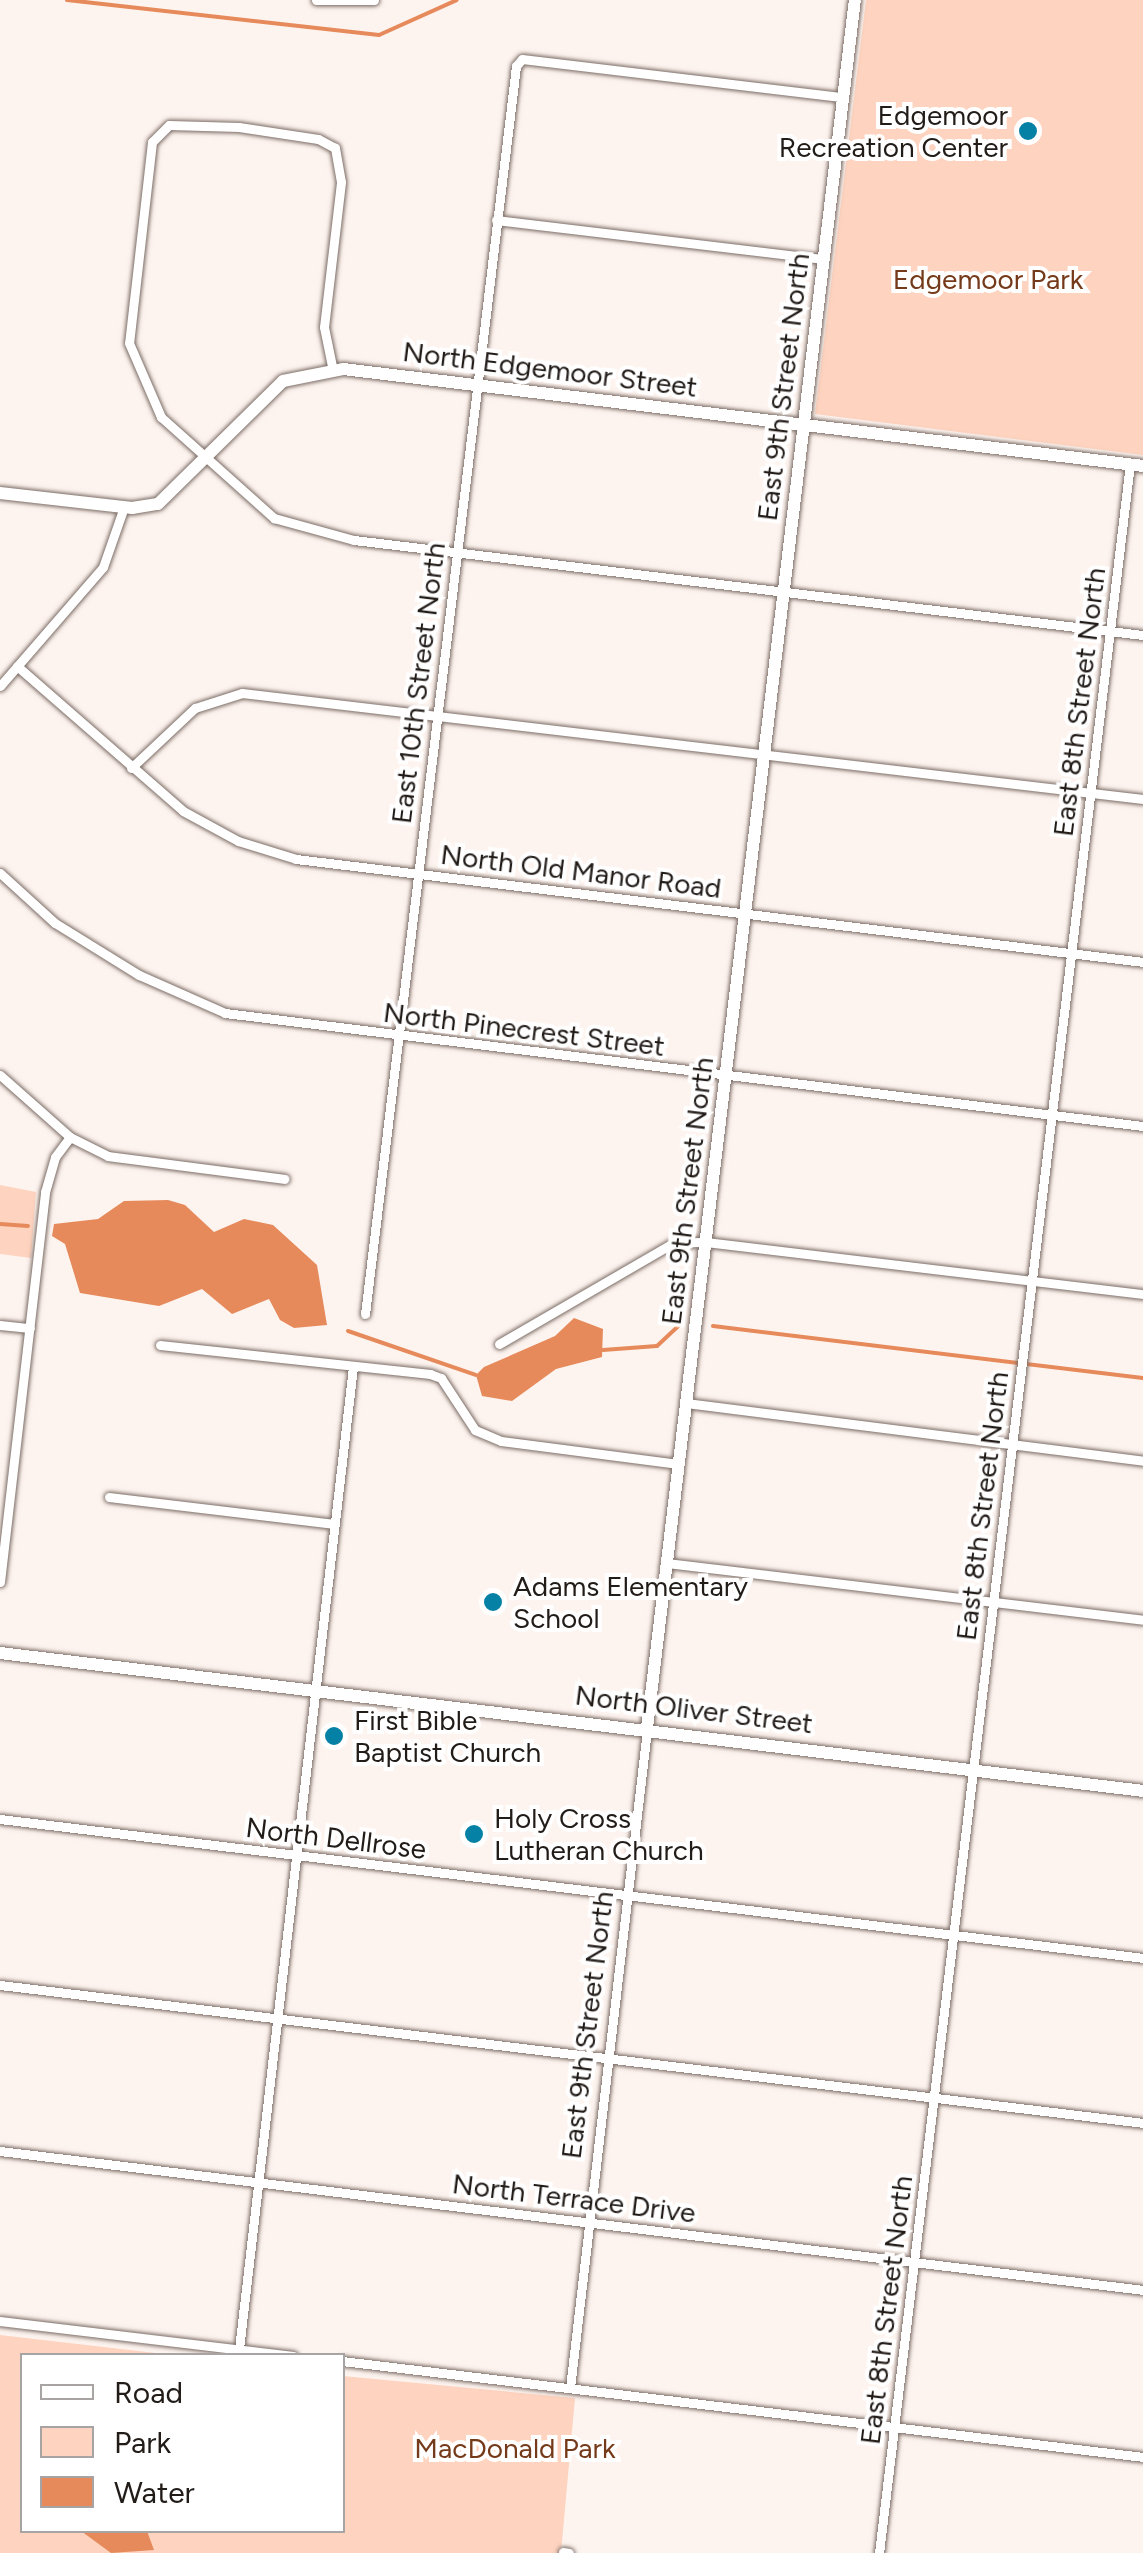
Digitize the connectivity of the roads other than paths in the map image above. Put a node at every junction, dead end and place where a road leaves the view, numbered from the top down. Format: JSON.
{"nodes":[{"id":1,"x":316,"y":0,"type":"edge"},
{"id":2,"x":325,"y":0,"type":"edge"},
{"id":3,"x":374,"y":0,"type":"edge"},
{"id":4,"x":855,"y":0,"type":"edge"},
{"id":5,"x":843,"y":97,"type":"junction"},
{"id":6,"x":496,"y":220,"type":"junction"},
{"id":7,"x":824,"y":260,"type":"junction"},
{"id":8,"x":333,"y":371,"type":"junction"},
{"id":9,"x":476,"y":385,"type":"junction"},
{"id":10,"x":804,"y":424,"type":"junction"},
{"id":11,"x":201,"y":458,"type":"junction"},
{"id":12,"x":1136,"y":465,"type":"edge"},
{"id":13,"x":0,"y":493,"type":"edge"},
{"id":14,"x":124,"y":507,"type":"junction"},
{"id":15,"x":456,"y":552,"type":"junction"},
{"id":16,"x":784,"y":591,"type":"junction"},
{"id":17,"x":1110,"y":631,"type":"junction"},
{"id":18,"x":1143,"y":635,"type":"edge"},
{"id":19,"x":17,"y":666,"type":"junction"},
{"id":20,"x":0,"y":686,"type":"edge"},
{"id":21,"x":437,"y":713,"type":"junction"},
{"id":22,"x":764,"y":754,"type":"junction"},
{"id":23,"x":131,"y":768,"type":"junction"},
{"id":24,"x":1091,"y":792,"type":"junction"},
{"id":25,"x":1143,"y":798,"type":"edge"},
{"id":26,"x":0,"y":873,"type":"edge"},
{"id":27,"x":418,"y":874,"type":"junction"},
{"id":28,"x":745,"y":914,"type":"junction"},
{"id":29,"x":1072,"y":954,"type":"junction"},
{"id":30,"x":1143,"y":962,"type":"edge"},
{"id":31,"x":399,"y":1038,"type":"junction"},
{"id":32,"x":0,"y":1075,"type":"edge"},
{"id":33,"x":726,"y":1077,"type":"junction"},
{"id":34,"x":1052,"y":1116,"type":"junction"},
{"id":35,"x":1143,"y":1126,"type":"edge"},
{"id":36,"x":70,"y":1137,"type":"junction"},
{"id":37,"x":285,"y":1179,"type":"dead end"},
{"id":38,"x":706,"y":1242,"type":"junction"},
{"id":39,"x":1032,"y":1280,"type":"junction"},
{"id":40,"x":1143,"y":1294,"type":"edge"},
{"id":41,"x":365,"y":1314,"type":"dead end"},
{"id":42,"x":0,"y":1324,"type":"edge"},
{"id":43,"x":30,"y":1328,"type":"junction"},
{"id":44,"x":499,"y":1344,"type":"dead end"},
{"id":45,"x":160,"y":1345,"type":"dead end"},
{"id":46,"x":353,"y":1366,"type":"junction"},
{"id":47,"x":686,"y":1403,"type":"junction"},
{"id":48,"x":1012,"y":1444,"type":"junction"},
{"id":49,"x":1143,"y":1461,"type":"edge"},
{"id":50,"x":678,"y":1464,"type":"junction"},
{"id":51,"x":6,"y":1484,"type":"edge"},
{"id":52,"x":109,"y":1497,"type":"dead end"},
{"id":53,"x":334,"y":1524,"type":"junction"},
{"id":54,"x":666,"y":1563,"type":"junction"},
{"id":55,"x":0,"y":1582,"type":"edge"},
{"id":56,"x":993,"y":1602,"type":"junction"},
{"id":57,"x":1143,"y":1620,"type":"edge"},
{"id":58,"x":0,"y":1653,"type":"edge"},
{"id":59,"x":315,"y":1689,"type":"junction"},
{"id":60,"x":647,"y":1728,"type":"junction"},
{"id":61,"x":974,"y":1769,"type":"junction"},
{"id":62,"x":1143,"y":1792,"type":"edge"},
{"id":63,"x":0,"y":1819,"type":"edge"},
{"id":64,"x":296,"y":1856,"type":"junction"},
{"id":65,"x":628,"y":1894,"type":"junction"},
{"id":66,"x":954,"y":1935,"type":"junction"},
{"id":67,"x":1143,"y":1958,"type":"edge"},
{"id":68,"x":0,"y":1985,"type":"edge"},
{"id":69,"x":278,"y":2019,"type":"junction"},
{"id":70,"x":608,"y":2058,"type":"junction"},
{"id":71,"x":935,"y":2098,"type":"junction"},
{"id":72,"x":1143,"y":2122,"type":"edge"},
{"id":73,"x":0,"y":2151,"type":"edge"},
{"id":74,"x":258,"y":2183,"type":"junction"},
{"id":75,"x":589,"y":2222,"type":"junction"},
{"id":76,"x":915,"y":2262,"type":"junction"},
{"id":77,"x":1143,"y":2290,"type":"edge"},
{"id":78,"x":0,"y":2321,"type":"edge"},
{"id":79,"x":239,"y":2349,"type":"junction"},
{"id":80,"x":270,"y":2353,"type":"edge"},
{"id":81,"x":345,"y":2361,"type":"edge"},
{"id":82,"x":570,"y":2388,"type":"junction"},
{"id":83,"x":895,"y":2427,"type":"junction"},
{"id":84,"x":1143,"y":2458,"type":"edge"},
{"id":85,"x":880,"y":2553,"type":"edge"}],
"edges":[{"from":1,"to":2,"type":"street"},
{"from":2,"to":3,"type":"street"},
{"from":4,"to":5,"type":"street","name":"East 9th Street North"},
{"from":5,"to":6,"type":"street","name":"East 10th Street North"},
{"from":5,"to":7,"type":"street","name":"East 9th Street North"},
{"from":6,"to":7,"type":"street"},
{"from":6,"to":9,"type":"street","name":"East 10th Street North"},
{"from":7,"to":10,"type":"street","name":"East 9th Street North"},
{"from":8,"to":9,"type":"street","name":"North Edgemoor Street"},
{"from":8,"to":11,"type":"street","name":"North Edgemoor Street"},
{"from":8,"to":11,"type":"street"},
{"from":9,"to":10,"type":"street","name":"North Edgemoor Street"},
{"from":9,"to":15,"type":"street","name":"East 10th Street North"},
{"from":10,"to":12,"type":"street","name":"North Edgemoor Street"},
{"from":10,"to":16,"type":"street","name":"East 9th Street North"},
{"from":11,"to":14,"type":"street","name":"North Edgemoor Street"},
{"from":11,"to":15,"type":"street"},
{"from":12,"to":17,"type":"street","name":"East 8th Street North"},
{"from":13,"to":14,"type":"street","name":"North Edgemoor Street"},
{"from":14,"to":19,"type":"street"},
{"from":15,"to":16,"type":"street"},
{"from":15,"to":21,"type":"street","name":"East 10th Street North"},
{"from":16,"to":17,"type":"street"},
{"from":16,"to":22,"type":"street","name":"East 9th Street North"},
{"from":17,"to":18,"type":"street"},
{"from":17,"to":24,"type":"street","name":"East 8th Street North"},
{"from":19,"to":20,"type":"street"},
{"from":19,"to":23,"type":"street","name":"North Old Manor Road"},
{"from":21,"to":22,"type":"street"},
{"from":21,"to":23,"type":"street"},
{"from":21,"to":27,"type":"street","name":"East 10th Street North"},
{"from":22,"to":24,"type":"street"},
{"from":22,"to":28,"type":"street","name":"East 9th Street North"},
{"from":23,"to":27,"type":"street","name":"North Old Manor Road"},
{"from":24,"to":25,"type":"street"},
{"from":24,"to":29,"type":"street","name":"East 8th Street North"},
{"from":26,"to":31,"type":"street","name":"North Pinecrest Street"},
{"from":27,"to":28,"type":"street","name":"North Old Manor Road"},
{"from":27,"to":31,"type":"street","name":"East 10th Street North"},
{"from":28,"to":29,"type":"street","name":"North Old Manor Road"},
{"from":28,"to":33,"type":"street","name":"East 9th Street North"},
{"from":29,"to":30,"type":"street","name":"North Old Manor Road"},
{"from":29,"to":34,"type":"street","name":"East 8th Street North"},
{"from":31,"to":33,"type":"street","name":"North Pinecrest Street"},
{"from":31,"to":41,"type":"street","name":"East 10th Street North"},
{"from":32,"to":36,"type":"street"},
{"from":33,"to":34,"type":"street","name":"North Pinecrest Street"},
{"from":33,"to":38,"type":"street","name":"East 9th Street North"},
{"from":34,"to":35,"type":"street","name":"North Pinecrest Street"},
{"from":34,"to":39,"type":"street","name":"East 8th Street North"},
{"from":36,"to":37,"type":"street"},
{"from":36,"to":43,"type":"street"},
{"from":38,"to":39,"type":"street"},
{"from":38,"to":44,"type":"street"},
{"from":38,"to":47,"type":"street","name":"East 9th Street North"},
{"from":39,"to":40,"type":"street"},
{"from":39,"to":48,"type":"street","name":"East 8th Street North"},
{"from":42,"to":43,"type":"street"},
{"from":43,"to":51,"type":"street"},
{"from":45,"to":46,"type":"street"},
{"from":46,"to":50,"type":"street"},
{"from":46,"to":53,"type":"street"},
{"from":47,"to":48,"type":"street"},
{"from":47,"to":50,"type":"street","name":"East 9th Street North"},
{"from":48,"to":49,"type":"street"},
{"from":48,"to":56,"type":"street","name":"East 8th Street North"},
{"from":50,"to":54,"type":"street","name":"East 9th Street North"},
{"from":51,"to":55,"type":"street"},
{"from":52,"to":53,"type":"street"},
{"from":53,"to":59,"type":"street"},
{"from":54,"to":56,"type":"street"},
{"from":54,"to":60,"type":"street","name":"East 9th Street North"},
{"from":56,"to":57,"type":"street"},
{"from":56,"to":61,"type":"street","name":"East 8th Street North"},
{"from":58,"to":59,"type":"street","name":"North Oliver Street"},
{"from":59,"to":60,"type":"street","name":"North Oliver Street"},
{"from":59,"to":64,"type":"street"},
{"from":60,"to":61,"type":"street","name":"North Oliver Street"},
{"from":60,"to":65,"type":"street","name":"East 9th Street North"},
{"from":61,"to":62,"type":"street","name":"North Oliver Street"},
{"from":61,"to":66,"type":"street","name":"East 8th Street North"},
{"from":63,"to":64,"type":"street","name":"North Dellrose"},
{"from":64,"to":65,"type":"street","name":"North Dellrose"},
{"from":64,"to":69,"type":"street"},
{"from":65,"to":66,"type":"street","name":"North Dellrose"},
{"from":65,"to":70,"type":"street","name":"East 9th Street North"},
{"from":66,"to":67,"type":"street","name":"North Dellrose"},
{"from":66,"to":71,"type":"street","name":"East 8th Street North"},
{"from":68,"to":69,"type":"street"},
{"from":69,"to":70,"type":"street"},
{"from":69,"to":74,"type":"street"},
{"from":70,"to":71,"type":"street"},
{"from":70,"to":75,"type":"street","name":"East 9th Street North"},
{"from":71,"to":72,"type":"street"},
{"from":71,"to":76,"type":"street","name":"East 8th Street North"},
{"from":73,"to":74,"type":"street","name":"North Terrace Drive"},
{"from":74,"to":75,"type":"street","name":"North Terrace Drive"},
{"from":74,"to":79,"type":"street"},
{"from":75,"to":76,"type":"street","name":"North Terrace Drive"},
{"from":75,"to":82,"type":"street","name":"East 9th Street North"},
{"from":76,"to":77,"type":"street","name":"North Terrace Drive"},
{"from":76,"to":83,"type":"street","name":"East 8th Street North"},
{"from":78,"to":79,"type":"street"},
{"from":79,"to":80,"type":"street"},
{"from":81,"to":82,"type":"street"},
{"from":82,"to":83,"type":"street"},
{"from":83,"to":84,"type":"street"},
{"from":83,"to":85,"type":"street","name":"East 8th Street North"}]}
